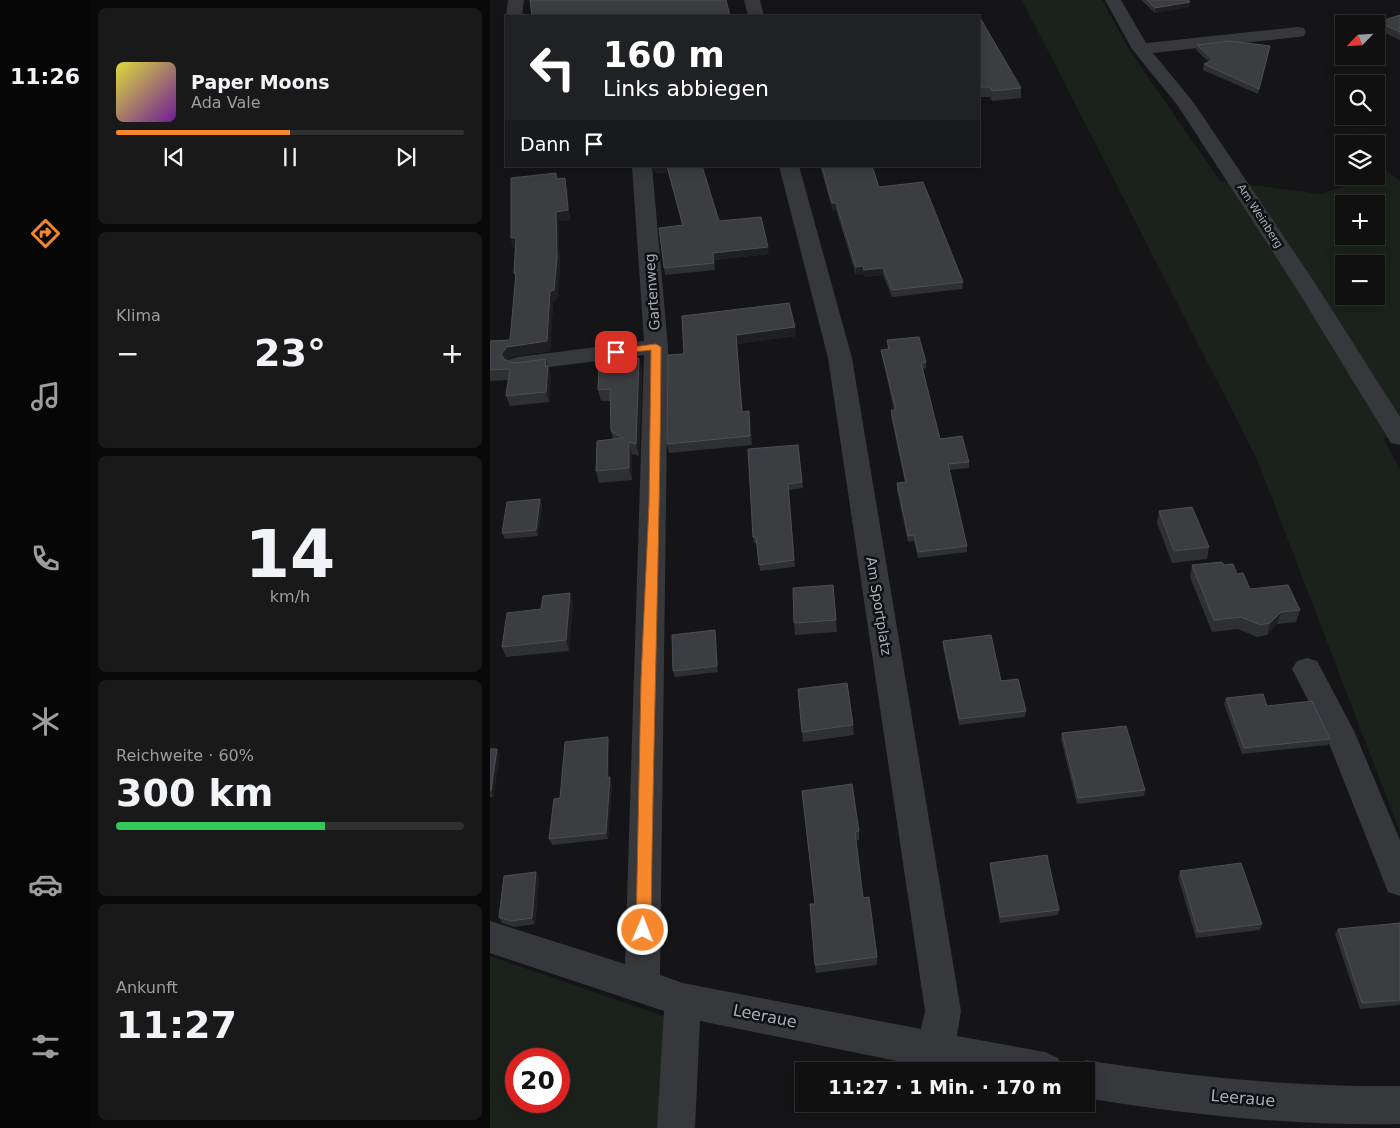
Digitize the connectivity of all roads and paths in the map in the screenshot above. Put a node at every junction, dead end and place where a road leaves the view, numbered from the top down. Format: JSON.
{"nodes":[{"id":1,"x":516,"y":0,"type":"edge"},
{"id":2,"x":752,"y":0,"type":"edge"},
{"id":3,"x":1113,"y":0,"type":"edge"},
{"id":4,"x":514,"y":15,"type":"edge"},
{"id":5,"x":756,"y":15,"type":"edge"},
{"id":6,"x":1298,"y":32,"type":"dead end"},
{"id":7,"x":1142,"y":50,"type":"junction"},
{"id":8,"x":642,"y":167,"type":"edge"},
{"id":9,"x":789,"y":167,"type":"edge"},
{"id":10,"x":656,"y":347,"type":"junction"},
{"id":11,"x":518,"y":364,"type":"edge"},
{"id":12,"x":1400,"y":437,"type":"edge"},
{"id":13,"x":1307,"y":669,"type":"dead end"},
{"id":14,"x":1400,"y":881,"type":"edge"},
{"id":15,"x":490,"y":937,"type":"edge"},
{"id":16,"x":642,"y":988,"type":"junction"},
{"id":17,"x":683,"y":1000,"type":"junction"},
{"id":18,"x":936,"y":1051,"type":"junction"},
{"id":19,"x":996,"y":1062,"type":"edge"},
{"id":20,"x":1095,"y":1081,"type":"edge"},
{"id":21,"x":1400,"y":1105,"type":"edge"},
{"id":22,"x":676,"y":1128,"type":"edge"}],
"edges":[{"from":1,"to":4,"type":"street"},
{"from":2,"to":5,"type":"street"},
{"from":3,"to":7,"type":"street","name":"Am Weinberg"},
{"from":6,"to":7,"type":"street"},
{"from":7,"to":12,"type":"street","name":"Am Weinberg"},
{"from":8,"to":10,"type":"street","name":"Gartenweg"},
{"from":9,"to":18,"type":"street","name":"Am Sportplatz"},
{"from":10,"to":11,"type":"street"},
{"from":10,"to":16,"type":"street","name":"Gartenweg"},
{"from":13,"to":14,"type":"street"},
{"from":15,"to":16,"type":"street","name":"Leeraue"},
{"from":16,"to":17,"type":"street","name":"Leeraue"},
{"from":17,"to":18,"type":"street","name":"Leeraue"},
{"from":17,"to":22,"type":"street"},
{"from":18,"to":19,"type":"street","name":"Leeraue"},
{"from":20,"to":21,"type":"street","name":"Leeraue"}]}
